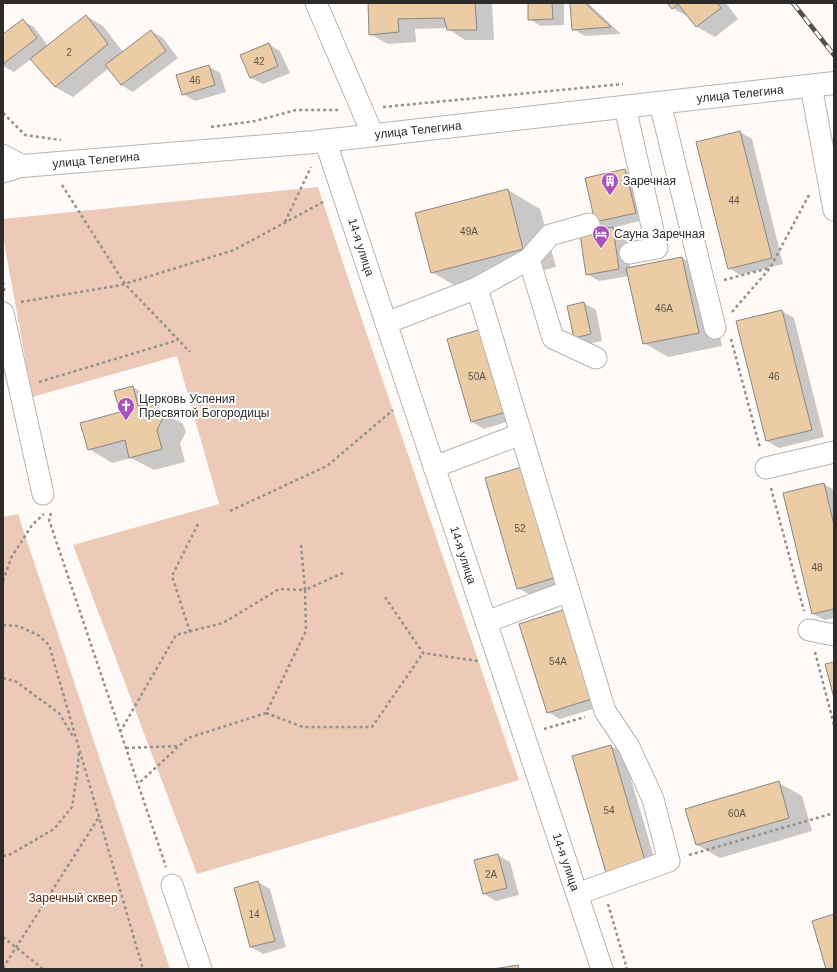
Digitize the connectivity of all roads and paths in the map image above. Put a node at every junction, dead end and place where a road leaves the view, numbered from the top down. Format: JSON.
{"nodes":[{"id":1,"x":316,"y":3,"type":"edge"},
{"id":2,"x":630,"y":83,"type":"dead end"},
{"id":3,"x":834,"y":83,"type":"edge"},
{"id":4,"x":811,"y":86,"type":"junction"},
{"id":5,"x":660,"y":103,"type":"junction"},
{"id":6,"x":625,"y":107,"type":"junction"},
{"id":7,"x":362,"y":109,"type":"junction"},
{"id":8,"x":3,"y":113,"type":"edge"},
{"id":9,"x":209,"y":128,"type":"dead end"},
{"id":10,"x":374,"y":135,"type":"junction"},
{"id":11,"x":66,"y":140,"type":"dead end"},
{"id":12,"x":325,"y":140,"type":"junction"},
{"id":13,"x":3,"y":156,"type":"edge"},
{"id":14,"x":314,"y":161,"type":"dead end"},
{"id":15,"x":826,"y":165,"type":"junction"},
{"id":16,"x":12,"y":169,"type":"edge"},
{"id":17,"x":62,"y":185,"type":"dead end"},
{"id":18,"x":325,"y":201,"type":"dead end"},
{"id":19,"x":834,"y":210,"type":"edge"},
{"id":20,"x":284,"y":223,"type":"junction"},
{"id":21,"x":589,"y":224,"type":"dead end"},
{"id":22,"x":630,"y":253,"type":"dead end"},
{"id":23,"x":529,"y":259,"type":"junction"},
{"id":24,"x":770,"y":268,"type":"junction"},
{"id":25,"x":718,"y":282,"type":"dead end"},
{"id":26,"x":125,"y":284,"type":"junction"},
{"id":27,"x":477,"y":288,"type":"junction"},
{"id":28,"x":9,"y":308,"type":"edge"},
{"id":29,"x":731,"y":313,"type":"dead end"},
{"id":30,"x":386,"y":323,"type":"junction"},
{"id":31,"x":723,"y":333,"type":"joint"},
{"id":32,"x":178,"y":340,"type":"junction"},
{"id":33,"x":190,"y":352,"type":"dead end"},
{"id":34,"x":596,"y":358,"type":"dead end"},
{"id":35,"x":19,"y":388,"type":"junction"},
{"id":36,"x":396,"y":408,"type":"dead end"},
{"id":37,"x":521,"y":434,"type":"junction"},
{"id":38,"x":834,"y":452,"type":"edge"},
{"id":39,"x":434,"y":467,"type":"junction"},
{"id":40,"x":766,"y":468,"type":"junction"},
{"id":41,"x":45,"y":502,"type":"joint"},
{"id":42,"x":230,"y":511,"type":"dead end"},
{"id":43,"x":51,"y":513,"type":"dead end"},
{"id":44,"x":199,"y":522,"type":"dead end"},
{"id":45,"x":301,"y":546,"type":"dead end"},
{"id":46,"x":345,"y":572,"type":"dead end"},
{"id":47,"x":3,"y":581,"type":"edge"},
{"id":48,"x":304,"y":590,"type":"junction"},
{"id":49,"x":569,"y":591,"type":"junction"},
{"id":50,"x":385,"y":597,"type":"dead end"},
{"id":51,"x":486,"y":622,"type":"junction"},
{"id":52,"x":3,"y":625,"type":"edge"},
{"id":53,"x":809,"y":630,"type":"junction"},
{"id":54,"x":190,"y":632,"type":"junction"},
{"id":55,"x":834,"y":635,"type":"edge"},
{"id":56,"x":423,"y":652,"type":"junction"},
{"id":57,"x":481,"y":662,"type":"dead end"},
{"id":58,"x":3,"y":678,"type":"edge"},
{"id":59,"x":605,"y":711,"type":"junction"},
{"id":60,"x":266,"y":713,"type":"junction"},
{"id":61,"x":834,"y":725,"type":"edge"},
{"id":62,"x":120,"y":732,"type":"junction"},
{"id":63,"x":524,"y":736,"type":"junction"},
{"id":64,"x":78,"y":745,"type":"junction"},
{"id":65,"x":179,"y":746,"type":"junction"},
{"id":66,"x":126,"y":748,"type":"junction"},
{"id":67,"x":138,"y":784,"type":"junction"},
{"id":68,"x":834,"y":813,"type":"edge"},
{"id":69,"x":99,"y":817,"type":"junction"},
{"id":70,"x":3,"y":856,"type":"edge"},
{"id":71,"x":669,"y":861,"type":"junction"},
{"id":72,"x":602,"y":885,"type":"junction"},
{"id":73,"x":172,"y":886,"type":"joint"},
{"id":74,"x":577,"y":894,"type":"junction"},
{"id":75,"x":3,"y":937,"type":"edge"},
{"id":76,"x":16,"y":948,"type":"junction"},
{"id":77,"x":3,"y":968,"type":"edge"},
{"id":78,"x":43,"y":969,"type":"edge"},
{"id":79,"x":143,"y":969,"type":"edge"},
{"id":80,"x":201,"y":969,"type":"edge"},
{"id":81,"x":602,"y":969,"type":"edge"},
{"id":82,"x":627,"y":969,"type":"edge"}],
"edges":[{"from":1,"to":7,"type":"street"},
{"from":2,"to":7,"type":"path"},
{"from":3,"to":4,"type":"main road","name":"улица Телегина"},
{"from":4,"to":5,"type":"main road","name":"улица Телегина"},
{"from":4,"to":15,"type":"street"},
{"from":5,"to":6,"type":"main road","name":"улица Телегина"},
{"from":5,"to":31,"type":"street"},
{"from":6,"to":10,"type":"main road","name":"улица Телегина"},
{"from":6,"to":22,"type":"street"},
{"from":7,"to":9,"type":"path"},
{"from":7,"to":10,"type":"street"},
{"from":8,"to":11,"type":"path"},
{"from":10,"to":12,"type":"main road","name":"улица Телегина"},
{"from":12,"to":16,"type":"main road","name":"улица Телегина"},
{"from":12,"to":30,"type":"street","name":"14-я улица"},
{"from":13,"to":16,"type":"main road"},
{"from":14,"to":20,"type":"path"},
{"from":15,"to":19,"type":"street"},
{"from":15,"to":24,"type":"path"},
{"from":17,"to":26,"type":"path"},
{"from":18,"to":20,"type":"path"},
{"from":20,"to":26,"type":"path"},
{"from":21,"to":23,"type":"street"},
{"from":23,"to":27,"type":"street"},
{"from":23,"to":34,"type":"street"},
{"from":24,"to":25,"type":"path"},
{"from":24,"to":29,"type":"path"},
{"from":26,"to":28,"type":"path"},
{"from":26,"to":32,"type":"path"},
{"from":27,"to":30,"type":"street"},
{"from":27,"to":37,"type":"street"},
{"from":28,"to":35,"type":"street"},
{"from":30,"to":39,"type":"street","name":"14-я улица"},
{"from":31,"to":40,"type":"path"},
{"from":32,"to":33,"type":"path"},
{"from":32,"to":35,"type":"path"},
{"from":35,"to":41,"type":"street"},
{"from":36,"to":42,"type":"path"},
{"from":37,"to":39,"type":"street"},
{"from":37,"to":49,"type":"street"},
{"from":38,"to":40,"type":"street"},
{"from":39,"to":51,"type":"street","name":"14-я улица"},
{"from":40,"to":53,"type":"path"},
{"from":41,"to":47,"type":"path"},
{"from":43,"to":62,"type":"path"},
{"from":44,"to":54,"type":"path"},
{"from":45,"to":48,"type":"path"},
{"from":46,"to":48,"type":"path"},
{"from":48,"to":54,"type":"path"},
{"from":48,"to":60,"type":"path"},
{"from":49,"to":51,"type":"street"},
{"from":49,"to":59,"type":"street"},
{"from":50,"to":56,"type":"path"},
{"from":51,"to":63,"type":"street","name":"14-я улица"},
{"from":52,"to":64,"type":"path"},
{"from":53,"to":55,"type":"street"},
{"from":53,"to":61,"type":"path"},
{"from":54,"to":62,"type":"path"},
{"from":56,"to":57,"type":"path"},
{"from":56,"to":60,"type":"path"},
{"from":58,"to":64,"type":"path"},
{"from":59,"to":63,"type":"path"},
{"from":59,"to":71,"type":"street"},
{"from":60,"to":65,"type":"path"},
{"from":62,"to":66,"type":"path"},
{"from":63,"to":74,"type":"street","name":"14-я улица"},
{"from":64,"to":69,"type":"path"},
{"from":64,"to":70,"type":"path"},
{"from":65,"to":66,"type":"path"},
{"from":65,"to":67,"type":"path"},
{"from":66,"to":67,"type":"path"},
{"from":67,"to":73,"type":"path"},
{"from":68,"to":71,"type":"path"},
{"from":69,"to":76,"type":"path"},
{"from":69,"to":79,"type":"path"},
{"from":71,"to":72,"type":"street"},
{"from":72,"to":74,"type":"street"},
{"from":72,"to":82,"type":"path"},
{"from":73,"to":80,"type":"street"},
{"from":74,"to":81,"type":"street","name":"14-я улица"},
{"from":75,"to":76,"type":"path"},
{"from":76,"to":77,"type":"path"},
{"from":76,"to":78,"type":"path"}]}
